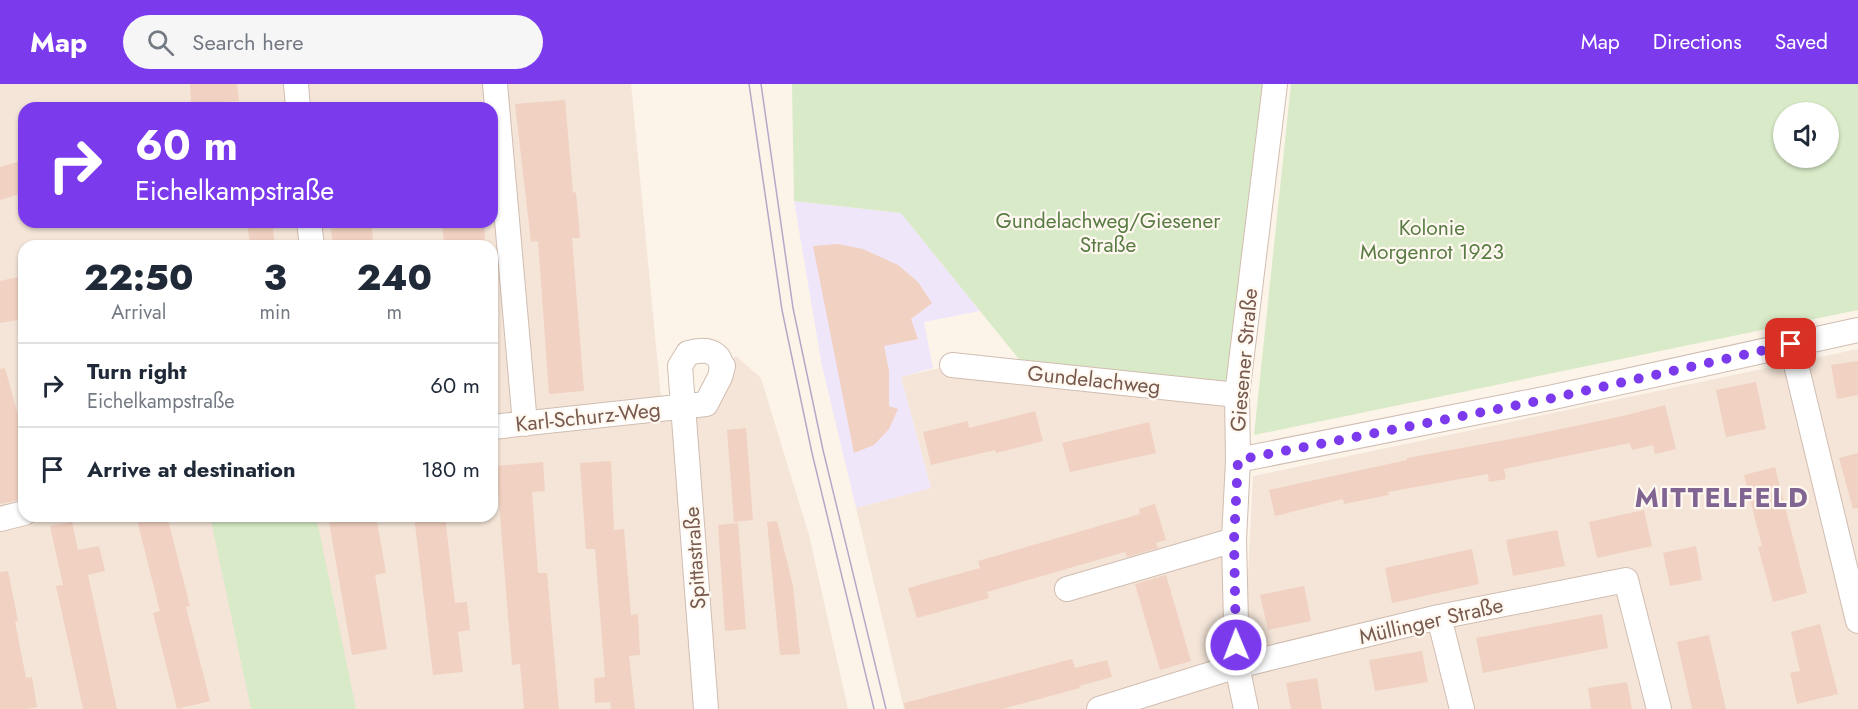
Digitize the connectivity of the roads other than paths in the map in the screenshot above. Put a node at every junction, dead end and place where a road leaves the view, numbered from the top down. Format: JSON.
{"nodes":[{"id":1,"x":296,"y":84,"type":"edge"},
{"id":2,"x":495,"y":84,"type":"edge"},
{"id":3,"x":1275,"y":84,"type":"edge"},
{"id":4,"x":298,"y":102,"type":"edge"},
{"id":5,"x":497,"y":102,"type":"edge"},
{"id":6,"x":498,"y":118,"type":"edge"},
{"id":7,"x":1858,"y":330,"type":"edge"},
{"id":8,"x":1791,"y":344,"type":"junction"},
{"id":9,"x":952,"y":365,"type":"dead end"},
{"id":10,"x":1237,"y":395,"type":"junction"},
{"id":11,"x":684,"y":407,"type":"junction"},
{"id":12,"x":525,"y":424,"type":"junction"},
{"id":13,"x":498,"y":426,"type":"edge"},
{"id":14,"x":1238,"y":460,"type":"junction"},
{"id":15,"x":18,"y":514,"type":"edge"},
{"id":16,"x":0,"y":519,"type":"edge"},
{"id":17,"x":1234,"y":540,"type":"junction"},
{"id":18,"x":1848,"y":541,"type":"edge"},
{"id":19,"x":1067,"y":589,"type":"dead end"},
{"id":20,"x":1439,"y":617,"type":"junction"},
{"id":21,"x":1858,"y":621,"type":"edge"},
{"id":22,"x":1237,"y":666,"type":"junction"},
{"id":23,"x":706,"y":709,"type":"edge"},
{"id":24,"x":1099,"y":709,"type":"edge"},
{"id":25,"x":1246,"y":709,"type":"edge"},
{"id":26,"x":1462,"y":709,"type":"edge"},
{"id":27,"x":1659,"y":709,"type":"edge"}],
"edges":[{"from":1,"to":4,"type":"street"},
{"from":2,"to":5,"type":"street"},
{"from":3,"to":10,"type":"street","name":"Giesener Straße"},
{"from":6,"to":12,"type":"street"},
{"from":7,"to":8,"type":"street"},
{"from":8,"to":14,"type":"street"},
{"from":8,"to":18,"type":"street"},
{"from":9,"to":10,"type":"street","name":"Gundelachweg"},
{"from":10,"to":14,"type":"street","name":"Giesener Straße"},
{"from":11,"to":11,"type":"street","name":"Spittastraße"},
{"from":11,"to":12,"type":"street","name":"Karl-Schurz-Weg"},
{"from":11,"to":23,"type":"street","name":"Spittastraße"},
{"from":12,"to":13,"type":"street","name":"Karl-Schurz-Weg"},
{"from":14,"to":17,"type":"street","name":"Giesener Straße"},
{"from":15,"to":16,"type":"street"},
{"from":17,"to":19,"type":"street"},
{"from":17,"to":22,"type":"street","name":"Giesener Straße"},
{"from":18,"to":21,"type":"street"},
{"from":20,"to":22,"type":"street","name":"Müllinger Straße"},
{"from":20,"to":26,"type":"street"},
{"from":20,"to":27,"type":"street","name":"Müllinger Straße"},
{"from":22,"to":24,"type":"street","name":"Müllinger Straße"},
{"from":22,"to":25,"type":"street","name":"Giesener Straße"}]}
